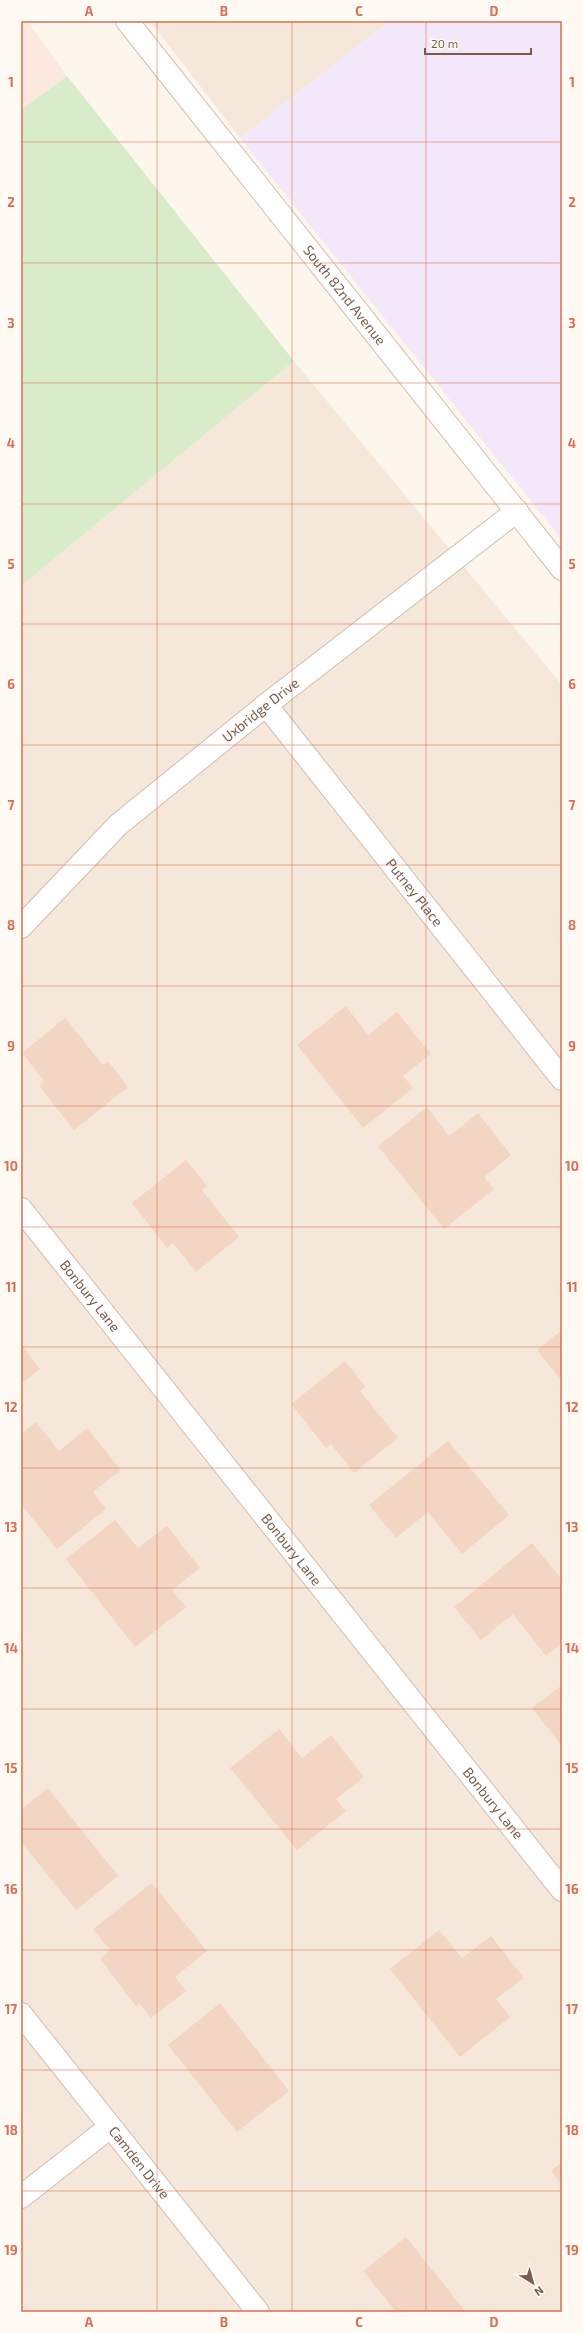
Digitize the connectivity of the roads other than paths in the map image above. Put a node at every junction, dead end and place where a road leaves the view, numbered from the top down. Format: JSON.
{"nodes":[{"id":1,"x":127,"y":21,"type":"edge"},
{"id":2,"x":517,"y":511,"type":"junction"},
{"id":3,"x":562,"y":569,"type":"edge"},
{"id":4,"x":266,"y":705,"type":"junction"},
{"id":5,"x":21,"y":927,"type":"edge"},
{"id":6,"x":562,"y":1079,"type":"edge"},
{"id":7,"x":21,"y":1209,"type":"edge"},
{"id":8,"x":562,"y":1890,"type":"edge"},
{"id":9,"x":21,"y":2014,"type":"edge"},
{"id":10,"x":110,"y":2127,"type":"junction"},
{"id":11,"x":21,"y":2197,"type":"edge"},
{"id":12,"x":258,"y":2312,"type":"edge"}],
"edges":[{"from":1,"to":2,"type":"street","name":"South 82nd Avenue"},
{"from":2,"to":3,"type":"street","name":"South 82nd Avenue"},
{"from":2,"to":4,"type":"street","name":"Uxbridge Drive"},
{"from":4,"to":5,"type":"street","name":"Uxbridge Drive"},
{"from":4,"to":6,"type":"street","name":"Putney Place"},
{"from":7,"to":8,"type":"street","name":"Bonbury Lane"},
{"from":9,"to":10,"type":"street","name":"Camden Drive"},
{"from":10,"to":11,"type":"street"},
{"from":10,"to":12,"type":"street","name":"Camden Drive"}]}
